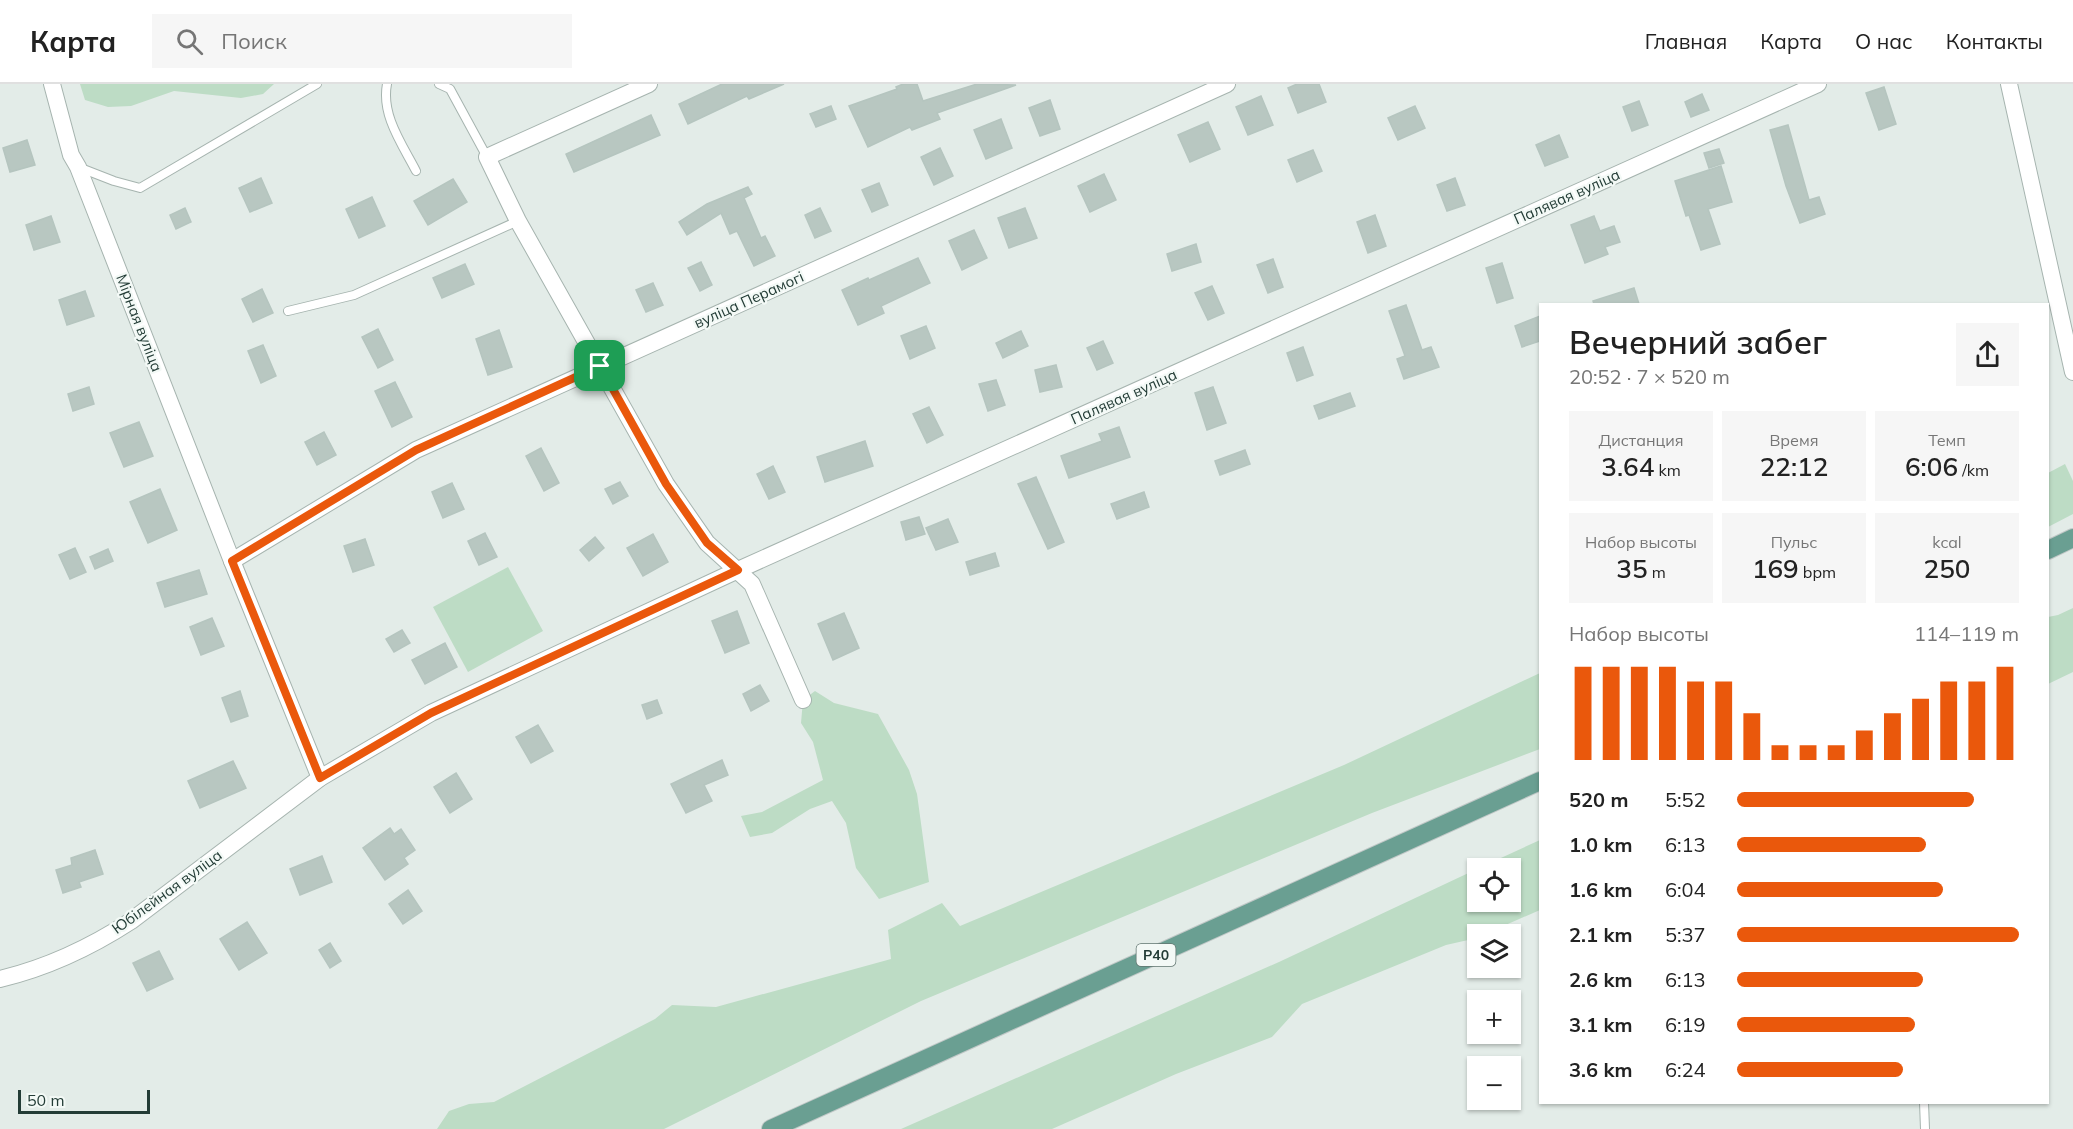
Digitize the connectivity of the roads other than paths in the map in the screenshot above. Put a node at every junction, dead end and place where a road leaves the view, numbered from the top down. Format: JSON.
{"nodes":[{"id":1,"x":52,"y":84,"type":"edge"},
{"id":2,"x":317,"y":84,"type":"edge"},
{"id":3,"x":387,"y":84,"type":"edge"},
{"id":4,"x":438,"y":84,"type":"edge"},
{"id":5,"x":649,"y":84,"type":"edge"},
{"id":6,"x":1227,"y":84,"type":"edge"},
{"id":7,"x":1818,"y":84,"type":"edge"},
{"id":8,"x":2009,"y":84,"type":"edge"},
{"id":9,"x":487,"y":157,"type":"junction"},
{"id":10,"x":78,"y":167,"type":"junction"},
{"id":11,"x":416,"y":171,"type":"dead end"},
{"id":12,"x":518,"y":221,"type":"junction"},
{"id":13,"x":288,"y":312,"type":"dead end"},
{"id":14,"x":600,"y":366,"type":"junction"},
{"id":15,"x":2073,"y":372,"type":"edge"},
{"id":16,"x":2073,"y":538,"type":"edge"},
{"id":17,"x":2049,"y":550,"type":"edge"},
{"id":18,"x":232,"y":561,"type":"junction"},
{"id":19,"x":738,"y":570,"type":"junction"},
{"id":20,"x":803,"y":700,"type":"dead end"},
{"id":21,"x":431,"y":713,"type":"joint"},
{"id":22,"x":320,"y":778,"type":"junction"},
{"id":23,"x":1539,"y":781,"type":"edge"},
{"id":24,"x":0,"y":979,"type":"edge"},
{"id":25,"x":1924,"y":1104,"type":"edge"},
{"id":26,"x":771,"y":1129,"type":"edge"},
{"id":27,"x":1925,"y":1129,"type":"edge"}],
"edges":[{"from":1,"to":10,"type":"street","name":"Мірная вуліца"},
{"from":2,"to":10,"type":"lane"},
{"from":3,"to":11,"type":"lane"},
{"from":4,"to":9,"type":"lane"},
{"from":5,"to":9,"type":"street"},
{"from":6,"to":14,"type":"street","name":"вуліца Перамогі"},
{"from":7,"to":19,"type":"street","name":"Палявая вуліца"},
{"from":8,"to":15,"type":"street"},
{"from":9,"to":12,"type":"street"},
{"from":10,"to":18,"type":"street","name":"Мірная вуліца"},
{"from":12,"to":13,"type":"lane"},
{"from":12,"to":14,"type":"street"},
{"from":14,"to":18,"type":"street","name":"вуліца Перамогі"},
{"from":14,"to":19,"type":"street"},
{"from":16,"to":17,"type":"main road"},
{"from":18,"to":22,"type":"street","name":"Мірная вуліца"},
{"from":19,"to":20,"type":"street"},
{"from":19,"to":21,"type":"street","name":"Палявая вуліца"},
{"from":21,"to":22,"type":"street","name":"Юбілейная вуліца"},
{"from":22,"to":24,"type":"street","name":"Юбілейная вуліца"},
{"from":23,"to":26,"type":"main road","number":"Р40"},
{"from":25,"to":27,"type":"lane"}]}
